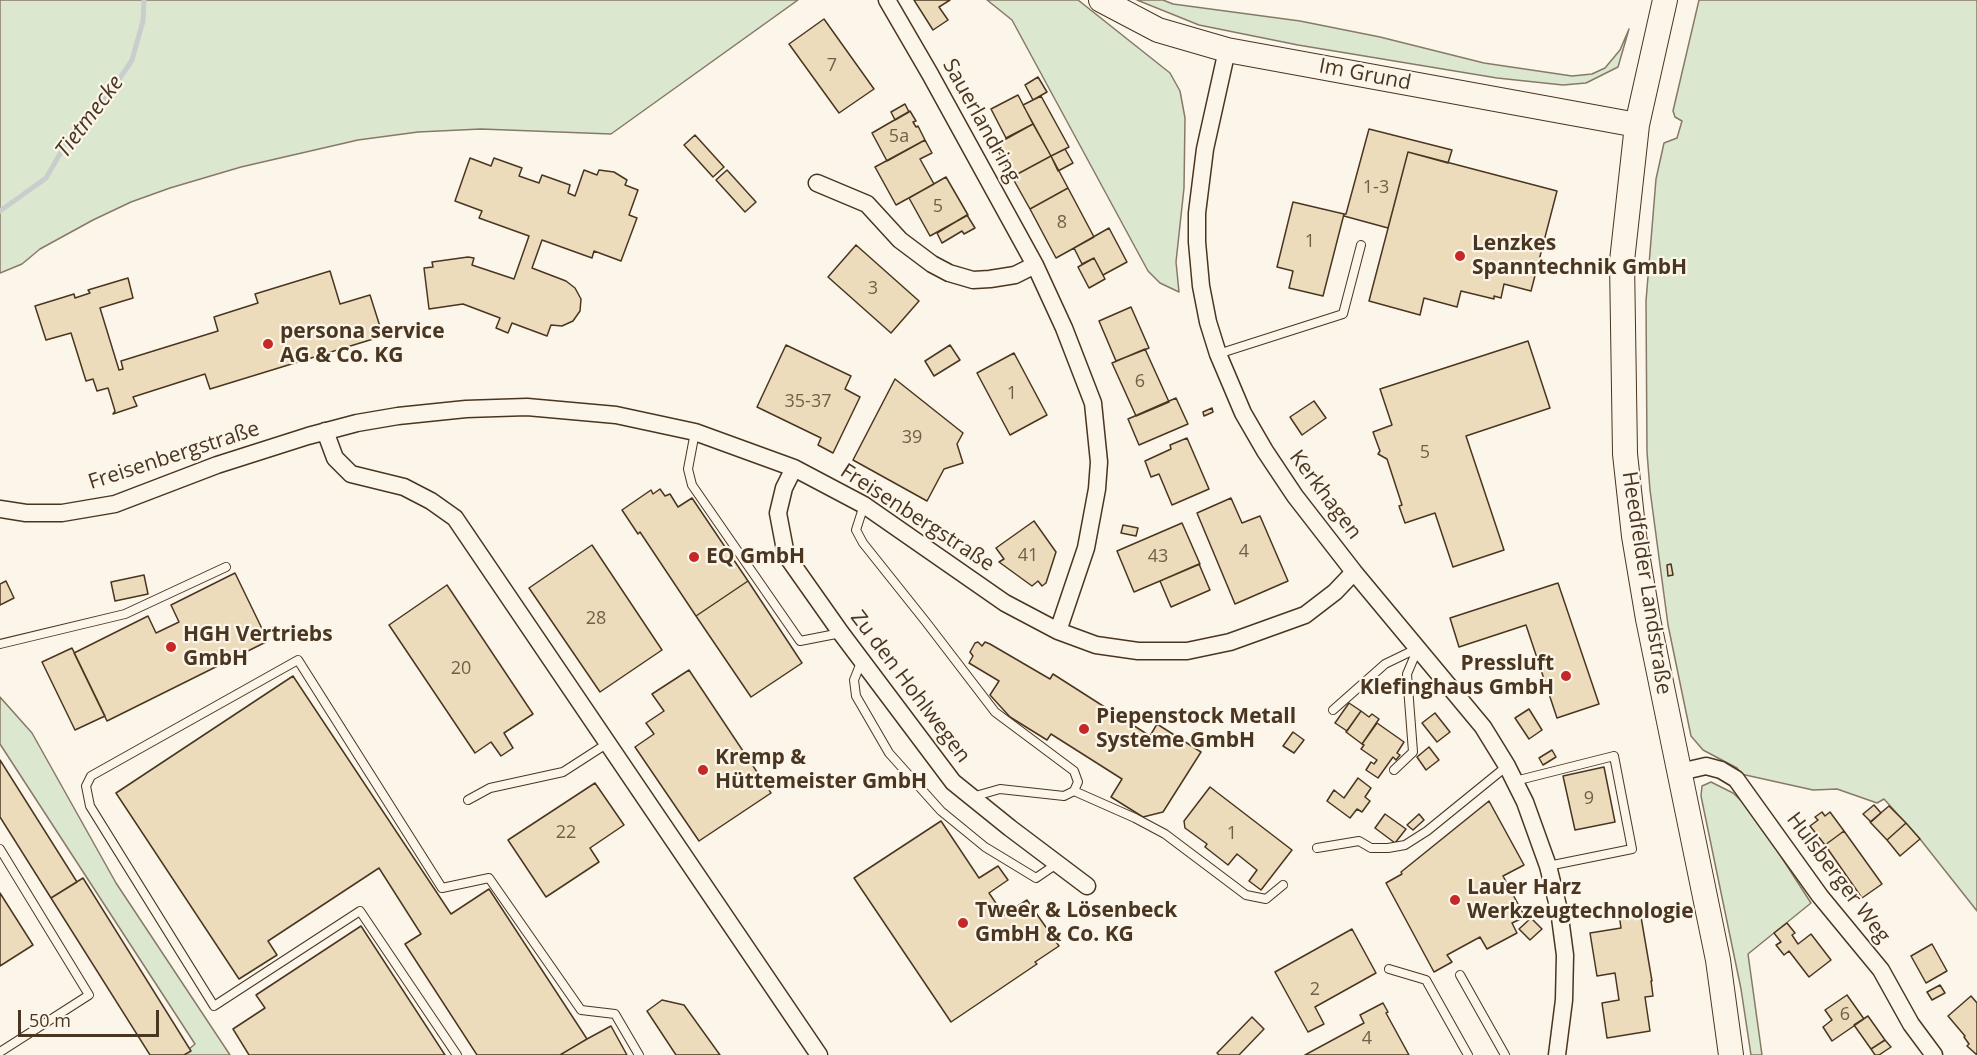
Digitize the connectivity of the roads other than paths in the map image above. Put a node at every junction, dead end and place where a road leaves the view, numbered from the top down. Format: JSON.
{"nodes":[{"id":1,"x":887,"y":0,"type":"edge"},
{"id":2,"x":1101,"y":0,"type":"edge"},
{"id":3,"x":1665,"y":0,"type":"edge"},
{"id":4,"x":1227,"y":50,"type":"junction"},
{"id":5,"x":1637,"y":124,"type":"junction"},
{"id":6,"x":818,"y":183,"type":"dead end"},
{"id":7,"x":1361,"y":245,"type":"dead end"},
{"id":8,"x":1035,"y":265,"type":"junction"},
{"id":9,"x":1218,"y":354,"type":"junction"},
{"id":10,"x":325,"y":431,"type":"junction"},
{"id":11,"x":694,"y":432,"type":"junction"},
{"id":12,"x":794,"y":468,"type":"junction"},
{"id":13,"x":864,"y":505,"type":"junction"},
{"id":14,"x":0,"y":508,"type":"edge"},
{"id":15,"x":225,"y":567,"type":"dead end"},
{"id":16,"x":1354,"y":572,"type":"junction"},
{"id":17,"x":1058,"y":631,"type":"junction"},
{"id":18,"x":841,"y":633,"type":"junction"},
{"id":19,"x":0,"y":644,"type":"edge"},
{"id":20,"x":1418,"y":648,"type":"junction"},
{"id":21,"x":862,"y":660,"type":"junction"},
{"id":22,"x":1333,"y":710,"type":"dead end"},
{"id":23,"x":608,"y":743,"type":"junction"},
{"id":24,"x":1394,"y":770,"type":"dead end"},
{"id":25,"x":1680,"y":772,"type":"junction"},
{"id":26,"x":1511,"y":774,"type":"junction"},
{"id":27,"x":1074,"y":791,"type":"junction"},
{"id":28,"x":971,"y":797,"type":"junction"},
{"id":29,"x":468,"y":800,"type":"dead end"},
{"id":30,"x":1317,"y":848,"type":"dead end"},
{"id":31,"x":0,"y":849,"type":"edge"},
{"id":32,"x":1058,"y":862,"type":"junction"},
{"id":33,"x":1548,"y":866,"type":"junction"},
{"id":34,"x":1282,"y":885,"type":"dead end"},
{"id":35,"x":1087,"y":886,"type":"dead end"},
{"id":36,"x":1389,"y":969,"type":"dead end"},
{"id":37,"x":1460,"y":975,"type":"dead end"},
{"id":38,"x":0,"y":1052,"type":"edge"},
{"id":39,"x":456,"y":1055,"type":"edge"},
{"id":40,"x":639,"y":1055,"type":"edge"},
{"id":41,"x":819,"y":1055,"type":"edge"},
{"id":42,"x":1468,"y":1055,"type":"edge"},
{"id":43,"x":1505,"y":1055,"type":"edge"},
{"id":44,"x":1557,"y":1055,"type":"edge"},
{"id":45,"x":1731,"y":1055,"type":"edge"},
{"id":46,"x":1934,"y":1055,"type":"edge"}],
"edges":[{"from":1,"to":8,"type":"street","name":"Sauerlandring"},
{"from":2,"to":4,"type":"main road","name":"Im Grund"},
{"from":3,"to":5,"type":"main road","name":"Heedfelder Landstraße"},
{"from":4,"to":5,"type":"main road","name":"Im Grund"},
{"from":4,"to":9,"type":"street","name":"Kerkhagen"},
{"from":5,"to":25,"type":"main road","name":"Heedfelder Landstraße"},
{"from":6,"to":8,"type":"street"},
{"from":7,"to":9,"type":"lane"},
{"from":8,"to":17,"type":"street","name":"Sauerlandring"},
{"from":9,"to":16,"type":"street","name":"Kerkhagen"},
{"from":10,"to":11,"type":"street","name":"Freisenbergstraße"},
{"from":10,"to":14,"type":"street","name":"Freisenbergstraße"},
{"from":10,"to":23,"type":"street"},
{"from":11,"to":12,"type":"street","name":"Freisenbergstraße"},
{"from":11,"to":18,"type":"lane"},
{"from":12,"to":13,"type":"street","name":"Freisenbergstraße"},
{"from":12,"to":18,"type":"street","name":"Zu den Hohlwegen"},
{"from":13,"to":17,"type":"street","name":"Freisenbergstraße"},
{"from":13,"to":27,"type":"lane"},
{"from":15,"to":19,"type":"lane"},
{"from":16,"to":17,"type":"street","name":"Freisenbergstraße"},
{"from":16,"to":20,"type":"street","name":"Kerkhagen"},
{"from":18,"to":21,"type":"street","name":"Zu den Hohlwegen"},
{"from":20,"to":22,"type":"lane"},
{"from":20,"to":24,"type":"lane"},
{"from":20,"to":26,"type":"street","name":"Kerkhagen"},
{"from":21,"to":28,"type":"street","name":"Zu den Hohlwegen"},
{"from":21,"to":32,"type":"lane"},
{"from":23,"to":29,"type":"lane"},
{"from":23,"to":41,"type":"street"},
{"from":25,"to":45,"type":"main road","name":"Heedfelder Landstraße"},
{"from":25,"to":46,"type":"street","name":"Hulsberger Weg"},
{"from":26,"to":30,"type":"lane"},
{"from":26,"to":33,"type":"street","name":"Kerkhagen"},
{"from":26,"to":33,"type":"lane"},
{"from":27,"to":28,"type":"lane"},
{"from":27,"to":34,"type":"lane"},
{"from":28,"to":32,"type":"street","name":"Zu den Hohlwegen"},
{"from":31,"to":38,"type":"lane"},
{"from":32,"to":35,"type":"street","name":"Zu den Hohlwegen"},
{"from":33,"to":44,"type":"street","name":"Kerkhagen"},
{"from":36,"to":42,"type":"lane"},
{"from":37,"to":43,"type":"lane"},
{"from":39,"to":40,"type":"lane"}]}
